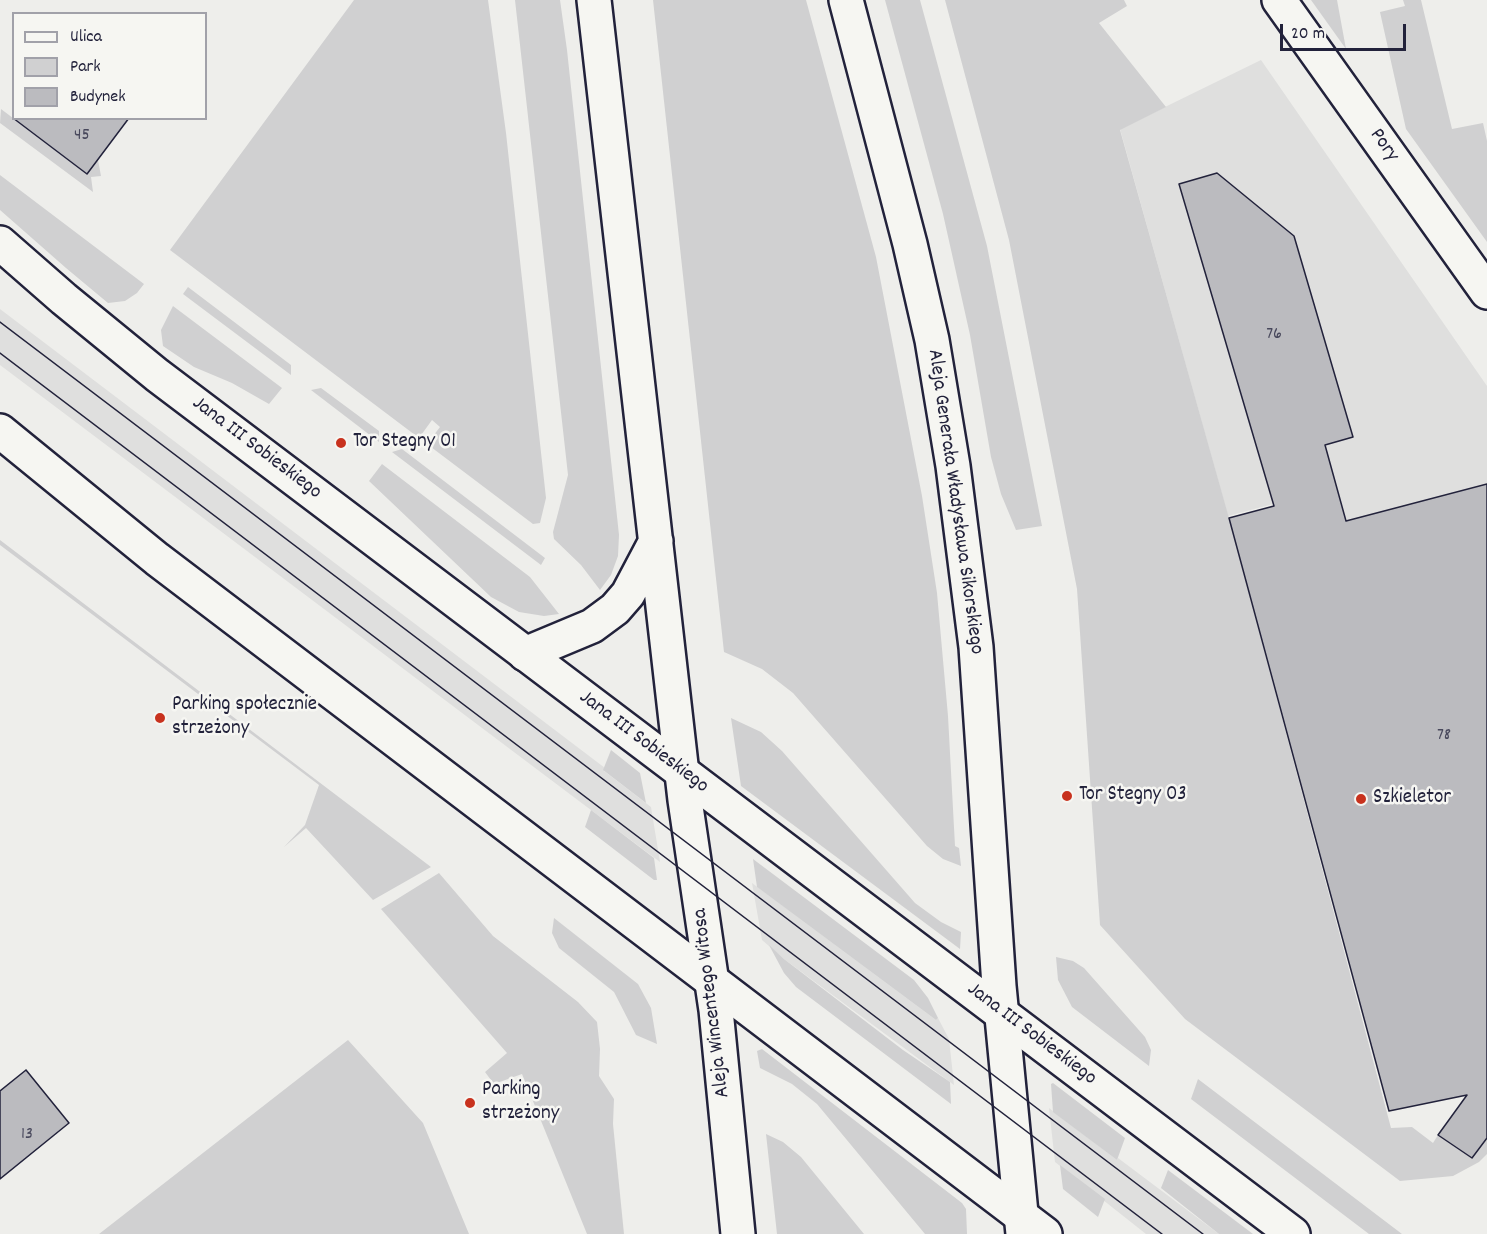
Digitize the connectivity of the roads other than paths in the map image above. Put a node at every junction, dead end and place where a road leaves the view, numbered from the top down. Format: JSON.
{"nodes":[{"id":1,"x":594,"y":0,"type":"edge"},
{"id":2,"x":846,"y":0,"type":"edge"},
{"id":3,"x":1279,"y":0,"type":"edge"},
{"id":4,"x":0,"y":243,"type":"edge"},
{"id":5,"x":1487,"y":292,"type":"edge"},
{"id":6,"x":0,"y":431,"type":"edge"},
{"id":7,"x":656,"y":541,"type":"junction"},
{"id":8,"x":525,"y":654,"type":"junction"},
{"id":9,"x":682,"y":772,"type":"junction"},
{"id":10,"x":712,"y":980,"type":"junction"},
{"id":11,"x":1002,"y":1013,"type":"junction"},
{"id":12,"x":1030,"y":1228,"type":"edge"},
{"id":13,"x":738,"y":1234,"type":"edge"},
{"id":14,"x":1293,"y":1234,"type":"edge"}],
"edges":[{"from":1,"to":7,"type":"main road"},
{"from":2,"to":11,"type":"main road","name":"Aleja Generała Władysława Sikorskiego"},
{"from":3,"to":5,"type":"main road","name":"Pory"},
{"from":4,"to":8,"type":"main road","name":"Jana III Sobieskiego"},
{"from":6,"to":10,"type":"main road"},
{"from":7,"to":8,"type":"main road"},
{"from":7,"to":9,"type":"main road"},
{"from":8,"to":9,"type":"main road","name":"Jana III Sobieskiego"},
{"from":9,"to":10,"type":"main road","name":"Aleja Wincentego Witosa"},
{"from":9,"to":11,"type":"main road","name":"Jana III Sobieskiego"},
{"from":10,"to":12,"type":"main road"},
{"from":10,"to":13,"type":"main road","name":"Aleja Wincentego Witosa"},
{"from":11,"to":12,"type":"main road"},
{"from":11,"to":14,"type":"main road","name":"Jana III Sobieskiego"}]}
